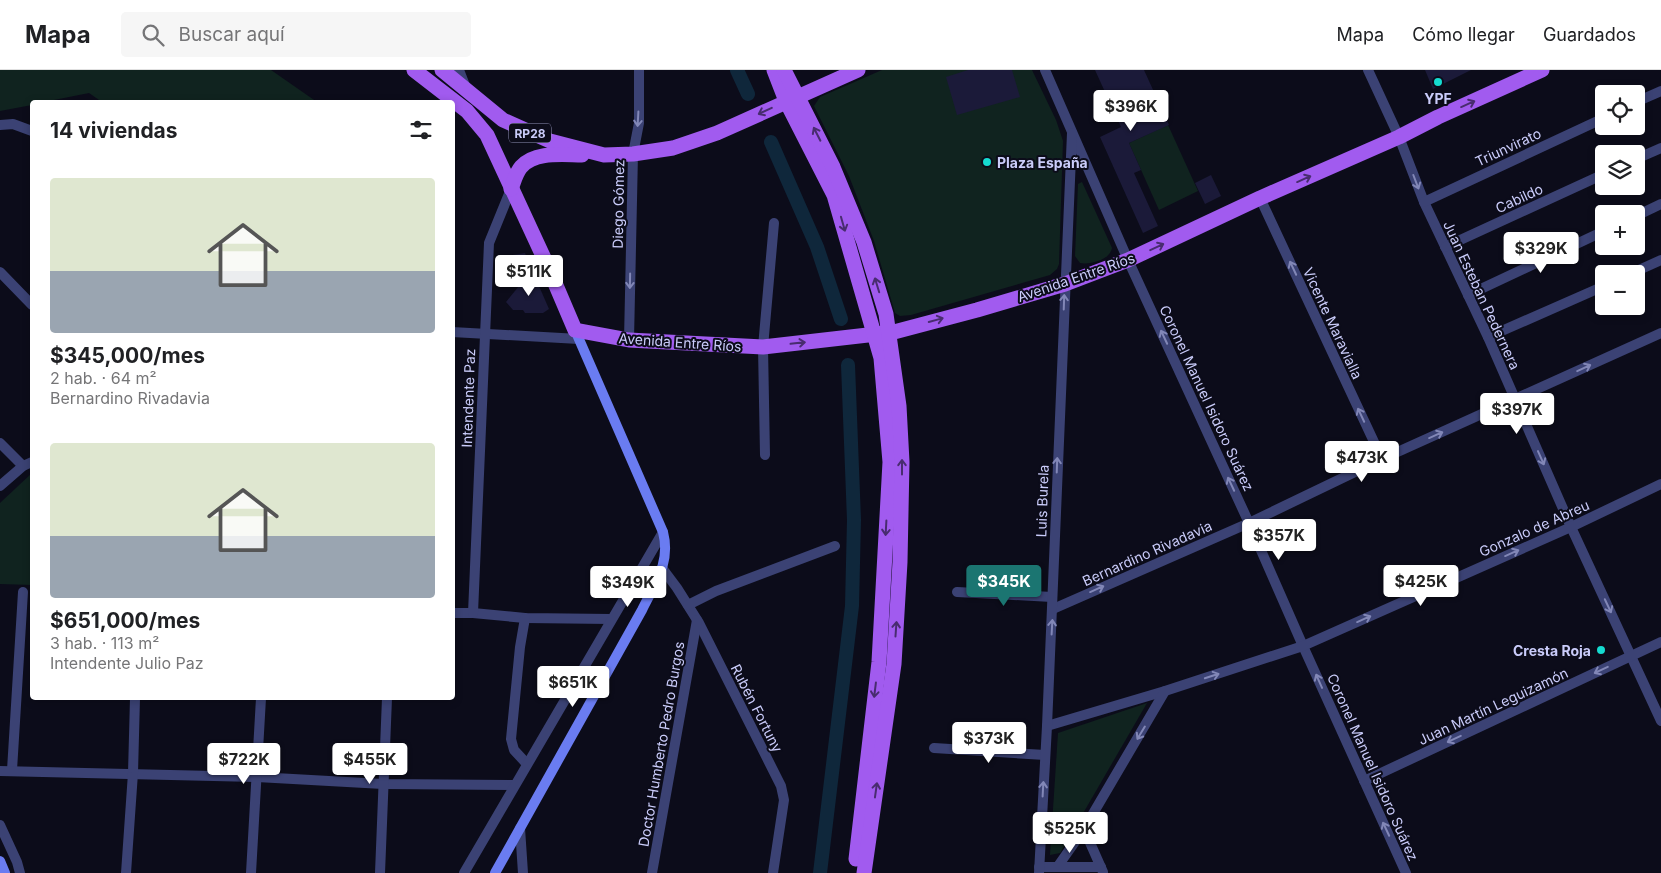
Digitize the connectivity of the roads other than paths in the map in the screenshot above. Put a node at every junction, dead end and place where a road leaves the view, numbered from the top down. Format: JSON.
{"nodes":[{"id":1,"x":414,"y":70,"type":"edge"},
{"id":2,"x":442,"y":70,"type":"edge"},
{"id":3,"x":459,"y":70,"type":"edge"},
{"id":4,"x":639,"y":70,"type":"edge"},
{"id":5,"x":774,"y":70,"type":"edge"},
{"id":6,"x":784,"y":70,"type":"edge"},
{"id":7,"x":858,"y":70,"type":"edge"},
{"id":8,"x":1045,"y":70,"type":"edge"},
{"id":9,"x":1368,"y":70,"type":"edge"},
{"id":10,"x":1542,"y":70,"type":"edge"},
{"id":11,"x":1661,"y":91,"type":"edge"},
{"id":12,"x":467,"y":92,"type":"junction"},
{"id":13,"x":1645,"y":98,"type":"edge"},
{"id":14,"x":792,"y":99,"type":"junction"},
{"id":15,"x":453,"y":100,"type":"edge"},
{"id":16,"x":455,"y":102,"type":"edge"},
{"id":17,"x":1595,"y":122,"type":"edge"},
{"id":18,"x":0,"y":125,"type":"edge"},
{"id":19,"x":30,"y":130,"type":"edge"},
{"id":20,"x":1072,"y":130,"type":"junction"},
{"id":21,"x":1399,"y":137,"type":"junction"},
{"id":22,"x":1661,"y":148,"type":"edge"},
{"id":23,"x":604,"y":154,"type":"junction"},
{"id":24,"x":632,"y":154,"type":"junction"},
{"id":25,"x":1645,"y":155,"type":"edge"},
{"id":26,"x":1595,"y":178,"type":"edge"},
{"id":27,"x":511,"y":189,"type":"junction"},
{"id":28,"x":1260,"y":198,"type":"junction"},
{"id":29,"x":1424,"y":202,"type":"junction"},
{"id":30,"x":1661,"y":204,"type":"edge"},
{"id":31,"x":1645,"y":212,"type":"edge"},
{"id":32,"x":774,"y":223,"type":"dead end"},
{"id":33,"x":1595,"y":235,"type":"edge"},
{"id":34,"x":1445,"y":247,"type":"junction"},
{"id":35,"x":1128,"y":260,"type":"junction"},
{"id":36,"x":1661,"y":260,"type":"edge"},
{"id":37,"x":1645,"y":267,"type":"edge"},
{"id":38,"x":0,"y":272,"type":"edge"},
{"id":39,"x":1065,"y":284,"type":"junction"},
{"id":40,"x":1595,"y":290,"type":"edge"},
{"id":41,"x":1468,"y":295,"type":"junction"},
{"id":42,"x":30,"y":303,"type":"edge"},
{"id":43,"x":455,"y":332,"type":"edge"},
{"id":44,"x":1661,"y":332,"type":"edge"},
{"id":45,"x":882,"y":333,"type":"junction"},
{"id":46,"x":484,"y":334,"type":"junction"},
{"id":47,"x":577,"y":335,"type":"junction"},
{"id":48,"x":1488,"y":337,"type":"junction"},
{"id":49,"x":629,"y":340,"type":"junction"},
{"id":50,"x":763,"y":347,"type":"junction"},
{"id":51,"x":1515,"y":400,"type":"junction"},
{"id":52,"x":0,"y":443,"type":"edge"},
{"id":53,"x":765,"y":455,"type":"dead end"},
{"id":54,"x":1382,"y":460,"type":"junction"},
{"id":55,"x":28,"y":464,"type":"edge"},
{"id":56,"x":1661,"y":484,"type":"edge"},
{"id":57,"x":0,"y":486,"type":"edge"},
{"id":58,"x":1249,"y":523,"type":"junction"},
{"id":59,"x":1571,"y":526,"type":"junction"},
{"id":60,"x":663,"y":532,"type":"junction"},
{"id":61,"x":836,"y":546,"type":"dead end"},
{"id":62,"x":662,"y":568,"type":"junction"},
{"id":63,"x":23,"y":592,"type":"dead end"},
{"id":64,"x":957,"y":592,"type":"dead end"},
{"id":65,"x":1052,"y":597,"type":"junction"},
{"id":66,"x":688,"y":605,"type":"junction"},
{"id":67,"x":1053,"y":609,"type":"junction"},
{"id":68,"x":455,"y":613,"type":"edge"},
{"id":69,"x":473,"y":613,"type":"junction"},
{"id":70,"x":525,"y":618,"type":"junction"},
{"id":71,"x":611,"y":619,"type":"junction"},
{"id":72,"x":697,"y":620,"type":"junction"},
{"id":73,"x":1661,"y":642,"type":"edge"},
{"id":74,"x":1303,"y":646,"type":"junction"},
{"id":75,"x":1632,"y":656,"type":"junction"},
{"id":76,"x":1165,"y":691,"type":"junction"},
{"id":77,"x":135,"y":700,"type":"edge"},
{"id":78,"x":261,"y":700,"type":"edge"},
{"id":79,"x":387,"y":700,"type":"edge"},
{"id":80,"x":1661,"y":721,"type":"edge"},
{"id":81,"x":1047,"y":726,"type":"junction"},
{"id":82,"x":934,"y":748,"type":"dead end"},
{"id":83,"x":1045,"y":755,"type":"junction"},
{"id":84,"x":526,"y":763,"type":"junction"},
{"id":85,"x":12,"y":770,"type":"junction"},
{"id":86,"x":0,"y":771,"type":"edge"},
{"id":87,"x":133,"y":773,"type":"junction"},
{"id":88,"x":256,"y":776,"type":"junction"},
{"id":89,"x":1364,"y":781,"type":"junction"},
{"id":90,"x":383,"y":784,"type":"junction"},
{"id":91,"x":514,"y":785,"type":"junction"},
{"id":92,"x":0,"y":825,"type":"edge"},
{"id":93,"x":520,"y":828,"type":"junction"},
{"id":94,"x":1084,"y":829,"type":"junction"},
{"id":95,"x":0,"y":861,"type":"edge"},
{"id":96,"x":1058,"y":866,"type":"junction"},
{"id":97,"x":1039,"y":870,"type":"edge"},
{"id":98,"x":1102,"y":870,"type":"edge"},
{"id":99,"x":4,"y":873,"type":"edge"},
{"id":100,"x":20,"y":873,"type":"edge"},
{"id":101,"x":126,"y":873,"type":"edge"},
{"id":102,"x":251,"y":873,"type":"edge"},
{"id":103,"x":380,"y":873,"type":"edge"},
{"id":104,"x":464,"y":873,"type":"edge"},
{"id":105,"x":495,"y":873,"type":"edge"},
{"id":106,"x":523,"y":873,"type":"edge"},
{"id":107,"x":652,"y":873,"type":"edge"},
{"id":108,"x":773,"y":873,"type":"edge"},
{"id":109,"x":854,"y":873,"type":"edge"},
{"id":110,"x":864,"y":873,"type":"edge"},
{"id":111,"x":1406,"y":873,"type":"edge"}],
"edges":[{"from":1,"to":15,"type":"main road","number":"RP28"},
{"from":2,"to":12,"type":"main road","number":"RP28"},
{"from":3,"to":12,"type":"street"},
{"from":4,"to":24,"type":"street","name":"Diego Gómez","one_way":true},
{"from":5,"to":14,"type":"main road"},
{"from":6,"to":14,"type":"main road"},
{"from":7,"to":14,"type":"main road"},
{"from":8,"to":20,"type":"street","name":"Coronel Manuel Isidoro Suárez"},
{"from":9,"to":21,"type":"street","name":"Juan Esteban Pedernera"},
{"from":21,"to":10,"type":"main road","name":"Avenida Entre Ríos","one_way":true},
{"from":11,"to":13,"type":"street"},
{"from":12,"to":23,"type":"main road","number":"RP28"},
{"from":14,"to":24,"type":"main road","one_way":true},
{"from":14,"to":45,"type":"main road"},
{"from":16,"to":27,"type":"main road","number":"RP28"},
{"from":17,"to":29,"type":"street","name":"Triunvirato"},
{"from":18,"to":19,"type":"street"},
{"from":20,"to":35,"type":"street","name":"Coronel Manuel Isidoro Suárez"},
{"from":20,"to":39,"type":"street","name":"Luis Burela"},
{"from":28,"to":21,"type":"main road","name":"Avenida Entre Ríos","one_way":true},
{"from":21,"to":29,"type":"street","name":"Juan Esteban Pedernera","one_way":true},
{"from":22,"to":25,"type":"street"},
{"from":23,"to":24,"type":"main road"},
{"from":23,"to":27,"type":"main road"},
{"from":24,"to":49,"type":"street","name":"Diego Gómez","one_way":true},
{"from":26,"to":34,"type":"street","name":"Cabildo"},
{"from":27,"to":46,"type":"street","name":"Intendente Paz"},
{"from":27,"to":47,"type":"main road"},
{"from":35,"to":28,"type":"main road","name":"Avenida Entre Ríos","one_way":true},
{"from":54,"to":28,"type":"street","name":"Vicente Maravialla","one_way":true},
{"from":29,"to":34,"type":"street","name":"Juan Esteban Pedernera"},
{"from":30,"to":31,"type":"street"},
{"from":32,"to":50,"type":"street"},
{"from":33,"to":41,"type":"street"},
{"from":34,"to":41,"type":"street","name":"Juan Esteban Pedernera"},
{"from":35,"to":39,"type":"main road","name":"Avenida Entre Ríos"},
{"from":58,"to":35,"type":"street","name":"Coronel Manuel Isidoro Suárez","one_way":true},
{"from":36,"to":37,"type":"street"},
{"from":38,"to":42,"type":"street"},
{"from":45,"to":39,"type":"main road","name":"Avenida Entre Ríos","one_way":true},
{"from":65,"to":39,"type":"street","name":"Luis Burela","one_way":true},
{"from":40,"to":48,"type":"street"},
{"from":41,"to":48,"type":"street","name":"Juan Esteban Pedernera"},
{"from":43,"to":46,"type":"street"},
{"from":51,"to":44,"type":"street","name":"Bernardino Rivadavia","one_way":true},
{"from":50,"to":45,"type":"main road","name":"Avenida Entre Ríos","one_way":true},
{"from":45,"to":109,"type":"main road","one_way":true},
{"from":110,"to":45,"type":"main road","one_way":true},
{"from":46,"to":47,"type":"street"},
{"from":46,"to":69,"type":"street","name":"Intendente Paz"},
{"from":47,"to":49,"type":"main road","name":"Avenida Entre Ríos"},
{"from":47,"to":60,"type":"main road"},
{"from":48,"to":51,"type":"street","name":"Juan Esteban Pedernera"},
{"from":49,"to":50,"type":"main road","name":"Avenida Entre Ríos"},
{"from":50,"to":53,"type":"street"},
{"from":54,"to":51,"type":"street","name":"Bernardino Rivadavia","one_way":true},
{"from":51,"to":59,"type":"street","name":"Juan Esteban Pedernera","one_way":true},
{"from":52,"to":55,"type":"street"},
{"from":54,"to":58,"type":"street","name":"Bernardino Rivadavia"},
{"from":55,"to":57,"type":"street"},
{"from":56,"to":59,"type":"street","name":"Gonzalo de Abreu"},
{"from":67,"to":58,"type":"street","name":"Bernardino Rivadavia","one_way":true},
{"from":58,"to":74,"type":"street","name":"Coronel Manuel Isidoro Suárez"},
{"from":74,"to":59,"type":"street","name":"Gonzalo de Abreu","one_way":true},
{"from":59,"to":75,"type":"street","name":"Juan Esteban Pedernera","one_way":true},
{"from":60,"to":62,"type":"main road"},
{"from":60,"to":71,"type":"street"},
{"from":61,"to":66,"type":"street"},
{"from":62,"to":66,"type":"street","name":"Rubén Fortuny"},
{"from":62,"to":93,"type":"main road"},
{"from":63,"to":85,"type":"street"},
{"from":64,"to":65,"type":"street"},
{"from":65,"to":67,"type":"street","name":"Luis Burela"},
{"from":66,"to":72,"type":"street","name":"Rubén Fortuny"},
{"from":81,"to":67,"type":"street","name":"Luis Burela","one_way":true},
{"from":68,"to":69,"type":"street"},
{"from":69,"to":70,"type":"street"},
{"from":70,"to":71,"type":"street"},
{"from":70,"to":84,"type":"street"},
{"from":71,"to":84,"type":"street"},
{"from":72,"to":107,"type":"street","name":"Doctor Humberto Pedro Burgos"},
{"from":72,"to":108,"type":"street","name":"Rubén Fortuny"},
{"from":73,"to":75,"type":"street","name":"Juan Martín Leguizamón"},
{"from":76,"to":74,"type":"street","name":"Gonzalo de Abreu","one_way":true},
{"from":89,"to":74,"type":"street","name":"Coronel Manuel Isidoro Suárez","one_way":true},
{"from":75,"to":80,"type":"street","name":"Juan Esteban Pedernera"},
{"from":75,"to":89,"type":"street","name":"Juan Martín Leguizamón","one_way":true},
{"from":76,"to":81,"type":"street","name":"Gonzalo de Abreu"},
{"from":76,"to":94,"type":"street","one_way":true},
{"from":77,"to":87,"type":"street"},
{"from":78,"to":88,"type":"street"},
{"from":79,"to":90,"type":"street"},
{"from":81,"to":83,"type":"street","name":"Luis Burela"},
{"from":82,"to":83,"type":"street"},
{"from":97,"to":83,"type":"street","name":"Luis Burela","one_way":true},
{"from":84,"to":91,"type":"street"},
{"from":85,"to":86,"type":"street"},
{"from":85,"to":87,"type":"street"},
{"from":87,"to":88,"type":"street"},
{"from":87,"to":101,"type":"street"},
{"from":88,"to":90,"type":"street"},
{"from":88,"to":102,"type":"street"},
{"from":111,"to":89,"type":"street","name":"Coronel Manuel Isidoro Suárez","one_way":true},
{"from":90,"to":91,"type":"street"},
{"from":90,"to":103,"type":"street"},
{"from":91,"to":104,"type":"street"},
{"from":92,"to":100,"type":"street"},
{"from":93,"to":105,"type":"main road"},
{"from":93,"to":106,"type":"street"},
{"from":94,"to":96,"type":"street"},
{"from":94,"to":98,"type":"street"},
{"from":95,"to":99,"type":"main road"},
{"from":96,"to":97,"type":"street"},
{"from":96,"to":98,"type":"street"}]}
